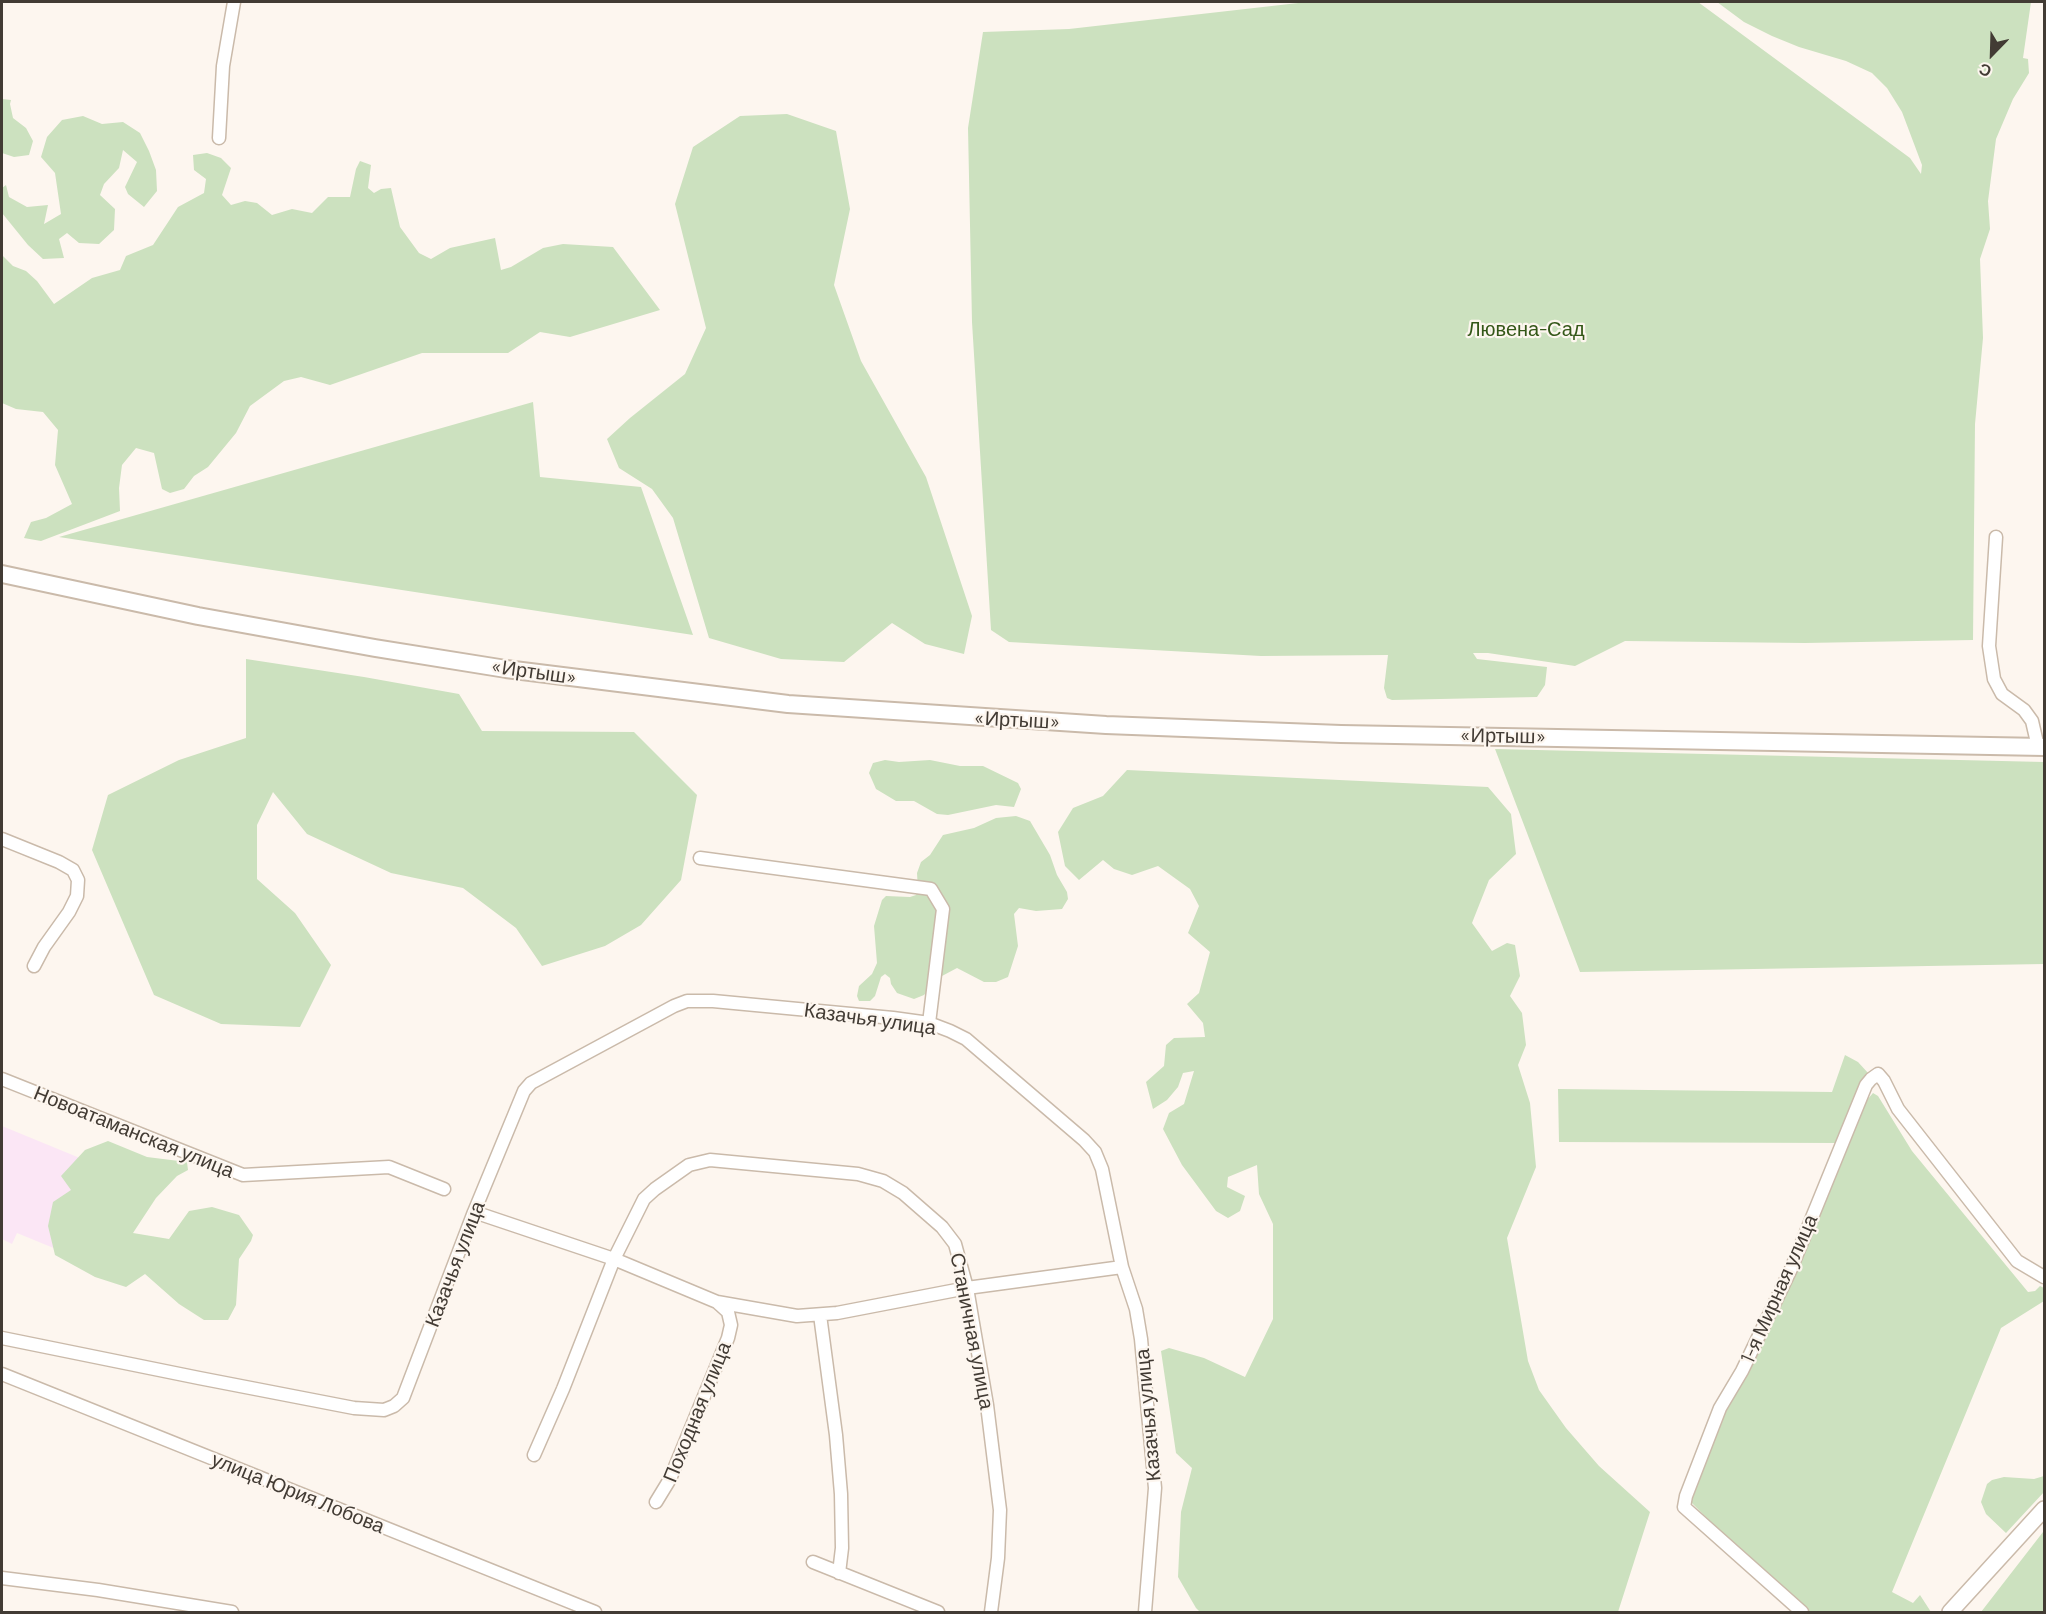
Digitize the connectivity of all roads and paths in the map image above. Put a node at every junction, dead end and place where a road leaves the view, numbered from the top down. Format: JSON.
{"nodes":[{"id":1,"x":234,"y":2,"type":"edge"},
{"id":2,"x":219,"y":138,"type":"dead end"},
{"id":3,"x":1996,"y":537,"type":"dead end"},
{"id":4,"x":2,"y":574,"type":"edge"},
{"id":5,"x":2041,"y":747,"type":"edge"},
{"id":6,"x":2,"y":839,"type":"edge"},
{"id":7,"x":700,"y":858,"type":"dead end"},
{"id":8,"x":34,"y":966,"type":"dead end"},
{"id":9,"x":929,"y":1023,"type":"junction"},
{"id":10,"x":2,"y":1079,"type":"edge"},
{"id":11,"x":444,"y":1189,"type":"dead end"},
{"id":12,"x":474,"y":1212,"type":"junction"},
{"id":13,"x":614,"y":1259,"type":"junction"},
{"id":14,"x":1122,"y":1267,"type":"junction"},
{"id":15,"x":2044,"y":1277,"type":"edge"},
{"id":16,"x":968,"y":1288,"type":"junction"},
{"id":17,"x":717,"y":1302,"type":"junction"},
{"id":18,"x":820,"y":1315,"type":"junction"},
{"id":19,"x":2,"y":1338,"type":"edge"},
{"id":20,"x":2,"y":1374,"type":"edge"},
{"id":21,"x":534,"y":1455,"type":"dead end"},
{"id":22,"x":656,"y":1502,"type":"dead end"},
{"id":23,"x":2044,"y":1509,"type":"edge"},
{"id":24,"x":813,"y":1562,"type":"dead end"},
{"id":25,"x":838,"y":1573,"type":"junction"},
{"id":26,"x":2,"y":1578,"type":"edge"},
{"id":27,"x":232,"y":1612,"type":"edge"},
{"id":28,"x":595,"y":1612,"type":"edge"},
{"id":29,"x":938,"y":1612,"type":"edge"},
{"id":30,"x":991,"y":1612,"type":"edge"},
{"id":31,"x":1145,"y":1612,"type":"edge"},
{"id":32,"x":1802,"y":1612,"type":"edge"},
{"id":33,"x":1950,"y":1612,"type":"edge"}],
"edges":[{"from":1,"to":2,"type":"street"},
{"from":3,"to":5,"type":"street"},
{"from":4,"to":5,"type":"highway","name":"«Иртыш»"},
{"from":6,"to":8,"type":"street"},
{"from":7,"to":9,"type":"street"},
{"from":9,"to":12,"type":"street","name":"Казачья улица"},
{"from":9,"to":14,"type":"street","name":"Казачья улица"},
{"from":10,"to":11,"type":"street","name":"Новоатаманская улица"},
{"from":12,"to":13,"type":"street"},
{"from":12,"to":19,"type":"street","name":"Казачья улица"},
{"from":13,"to":16,"type":"street","name":"Станичная улица"},
{"from":13,"to":17,"type":"street"},
{"from":13,"to":21,"type":"street","name":"Станичная улица"},
{"from":14,"to":16,"type":"street"},
{"from":14,"to":31,"type":"street","name":"Казачья улица"},
{"from":15,"to":32,"type":"street","name":"1-я Мирная улица"},
{"from":16,"to":18,"type":"street"},
{"from":16,"to":30,"type":"street","name":"Станичная улица"},
{"from":17,"to":18,"type":"street"},
{"from":17,"to":22,"type":"street","name":"Походная улица"},
{"from":18,"to":25,"type":"street"},
{"from":20,"to":28,"type":"street","name":"улица Юрия Лобова"},
{"from":23,"to":33,"type":"main road"},
{"from":24,"to":25,"type":"street"},
{"from":25,"to":29,"type":"street"},
{"from":26,"to":27,"type":"street"}]}
